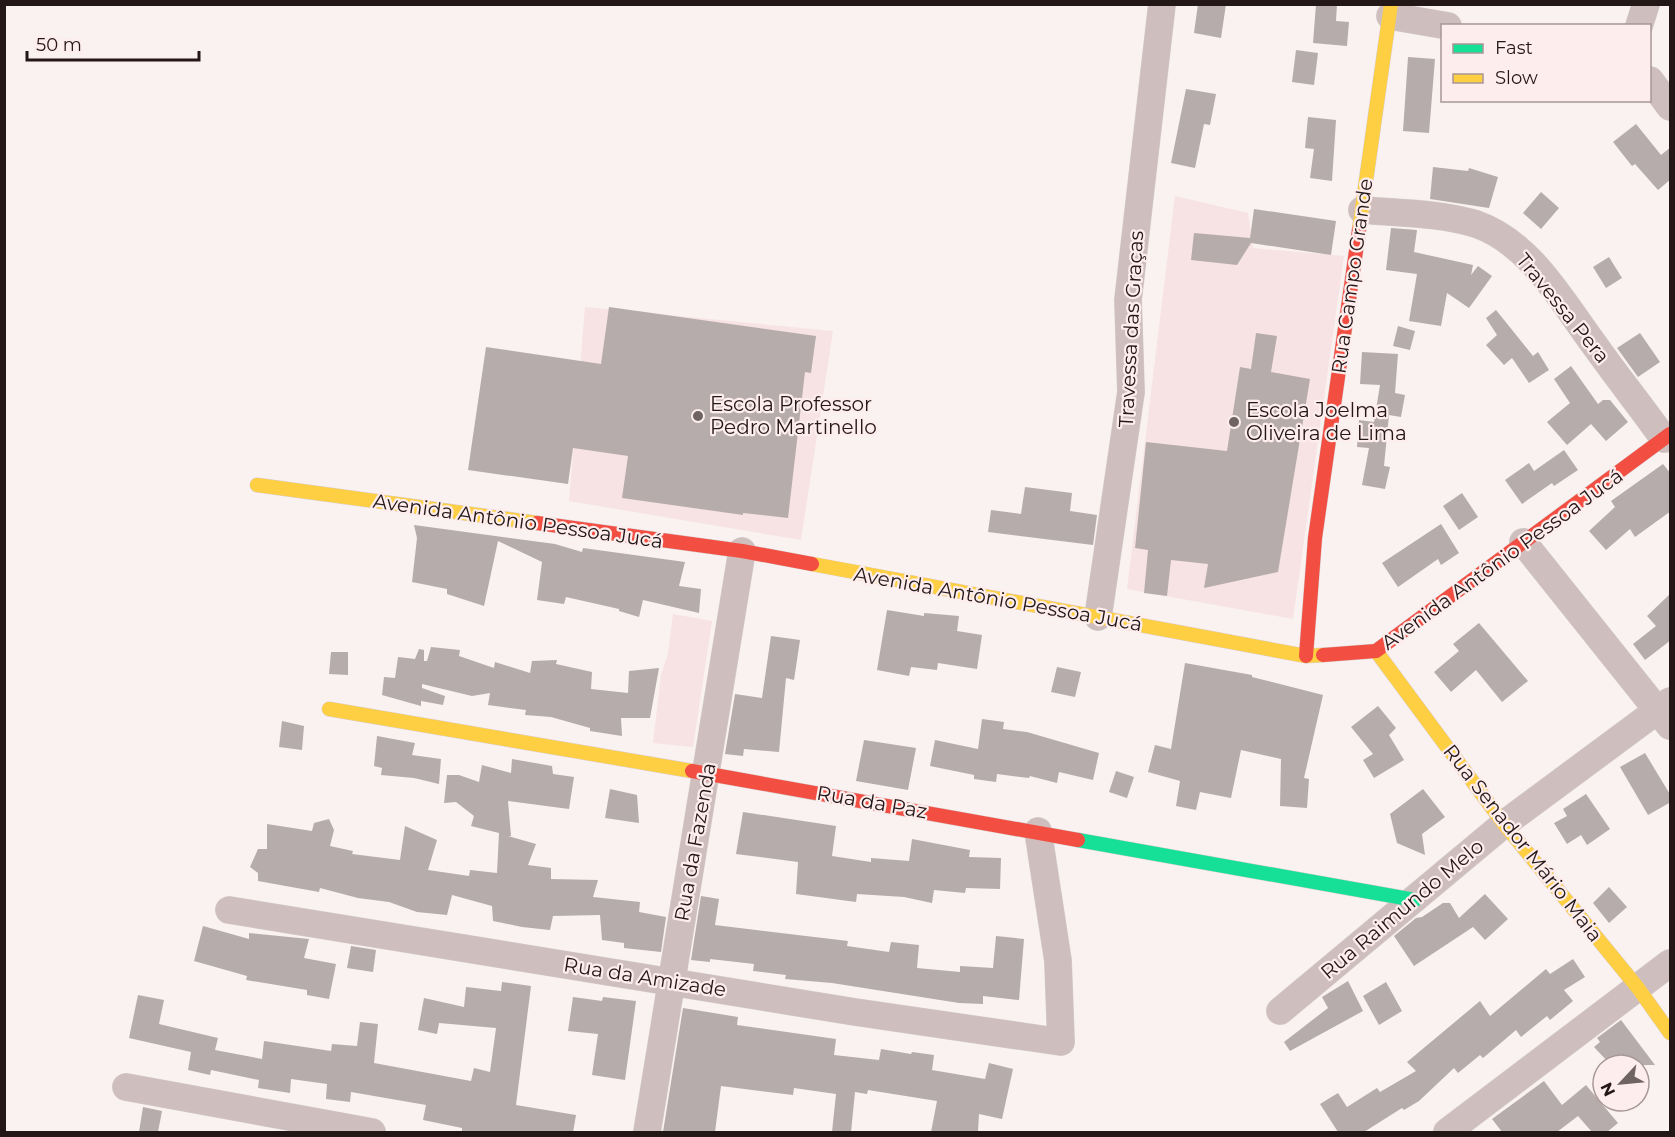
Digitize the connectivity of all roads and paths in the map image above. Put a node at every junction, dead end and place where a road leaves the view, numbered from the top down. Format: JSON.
{"nodes":[{"id":1,"x":1162,"y":4,"type":"edge"},
{"id":2,"x":1646,"y":4,"type":"edge"},
{"id":3,"x":1390,"y":10,"type":"edge"},
{"id":4,"x":1441,"y":24,"type":"edge"},
{"id":5,"x":1640,"y":24,"type":"edge"},
{"id":6,"x":1651,"y":81,"type":"edge"},
{"id":7,"x":1671,"y":107,"type":"edge"},
{"id":8,"x":1362,"y":210,"type":"junction"},
{"id":9,"x":1667,"y":437,"type":"edge"},
{"id":10,"x":257,"y":485,"type":"dead end"},
{"id":11,"x":1523,"y":542,"type":"junction"},
{"id":12,"x":742,"y":551,"type":"junction"},
{"id":13,"x":1098,"y":617,"type":"junction"},
{"id":14,"x":1376,"y":651,"type":"junction"},
{"id":15,"x":1306,"y":656,"type":"junction"},
{"id":16,"x":329,"y":709,"type":"dead end"},
{"id":17,"x":1666,"y":713,"type":"edge"},
{"id":18,"x":707,"y":773,"type":"junction"},
{"id":19,"x":1504,"y":824,"type":"junction"},
{"id":20,"x":1038,"y":831,"type":"junction"},
{"id":21,"x":1415,"y":900,"type":"junction"},
{"id":22,"x":229,"y":910,"type":"dead end"},
{"id":23,"x":1671,"y":963,"type":"edge"},
{"id":24,"x":671,"y":981,"type":"junction"},
{"id":25,"x":1638,"y":988,"type":"junction"},
{"id":26,"x":1280,"y":1011,"type":"dead end"},
{"id":27,"x":1671,"y":1033,"type":"edge"},
{"id":28,"x":126,"y":1087,"type":"dead end"},
{"id":29,"x":372,"y":1132,"type":"edge"},
{"id":30,"x":647,"y":1132,"type":"edge"},
{"id":31,"x":1448,"y":1132,"type":"edge"}],
"edges":[{"from":1,"to":13,"type":"street","name":"Travessa das Graças"},
{"from":2,"to":5,"type":"street"},
{"from":3,"to":4,"type":"street"},
{"from":3,"to":8,"type":"street","name":"Rua Campo Grande"},
{"from":6,"to":7,"type":"street"},
{"from":8,"to":9,"type":"street","name":"Travessa Pera"},
{"from":8,"to":15,"type":"street","name":"Rua Campo Grande"},
{"from":9,"to":11,"type":"street","name":"Avenida Antônio Pessoa Jucá"},
{"from":10,"to":12,"type":"street","name":"Avenida Antônio Pessoa Jucá"},
{"from":11,"to":14,"type":"street","name":"Avenida Antônio Pessoa Jucá"},
{"from":11,"to":17,"type":"street"},
{"from":12,"to":13,"type":"street","name":"Avenida Antônio Pessoa Jucá"},
{"from":12,"to":18,"type":"street","name":"Rua da Fazenda"},
{"from":13,"to":15,"type":"street","name":"Avenida Antônio Pessoa Jucá"},
{"from":14,"to":15,"type":"street","name":"Avenida Antônio Pessoa Jucá"},
{"from":14,"to":19,"type":"street","name":"Rua Senador Mário Maia"},
{"from":16,"to":18,"type":"street","name":"Rua da Paz"},
{"from":17,"to":19,"type":"street","name":"Rua Raimundo Melo"},
{"from":18,"to":20,"type":"street","name":"Rua da Paz"},
{"from":18,"to":24,"type":"street","name":"Rua da Fazenda"},
{"from":19,"to":21,"type":"street","name":"Rua Raimundo Melo"},
{"from":19,"to":25,"type":"street","name":"Rua Senador Mário Maia"},
{"from":20,"to":21,"type":"street","name":"Rua da Paz"},
{"from":20,"to":24,"type":"street","name":"Rua da Amizade"},
{"from":21,"to":26,"type":"street","name":"Rua Raimundo Melo"},
{"from":22,"to":24,"type":"street","name":"Rua da Amizade"},
{"from":23,"to":25,"type":"street"},
{"from":24,"to":30,"type":"street","name":"Rua da Fazenda"},
{"from":25,"to":27,"type":"street","name":"Rua Senador Mário Maia"},
{"from":25,"to":31,"type":"street"},
{"from":28,"to":29,"type":"street"}]}
